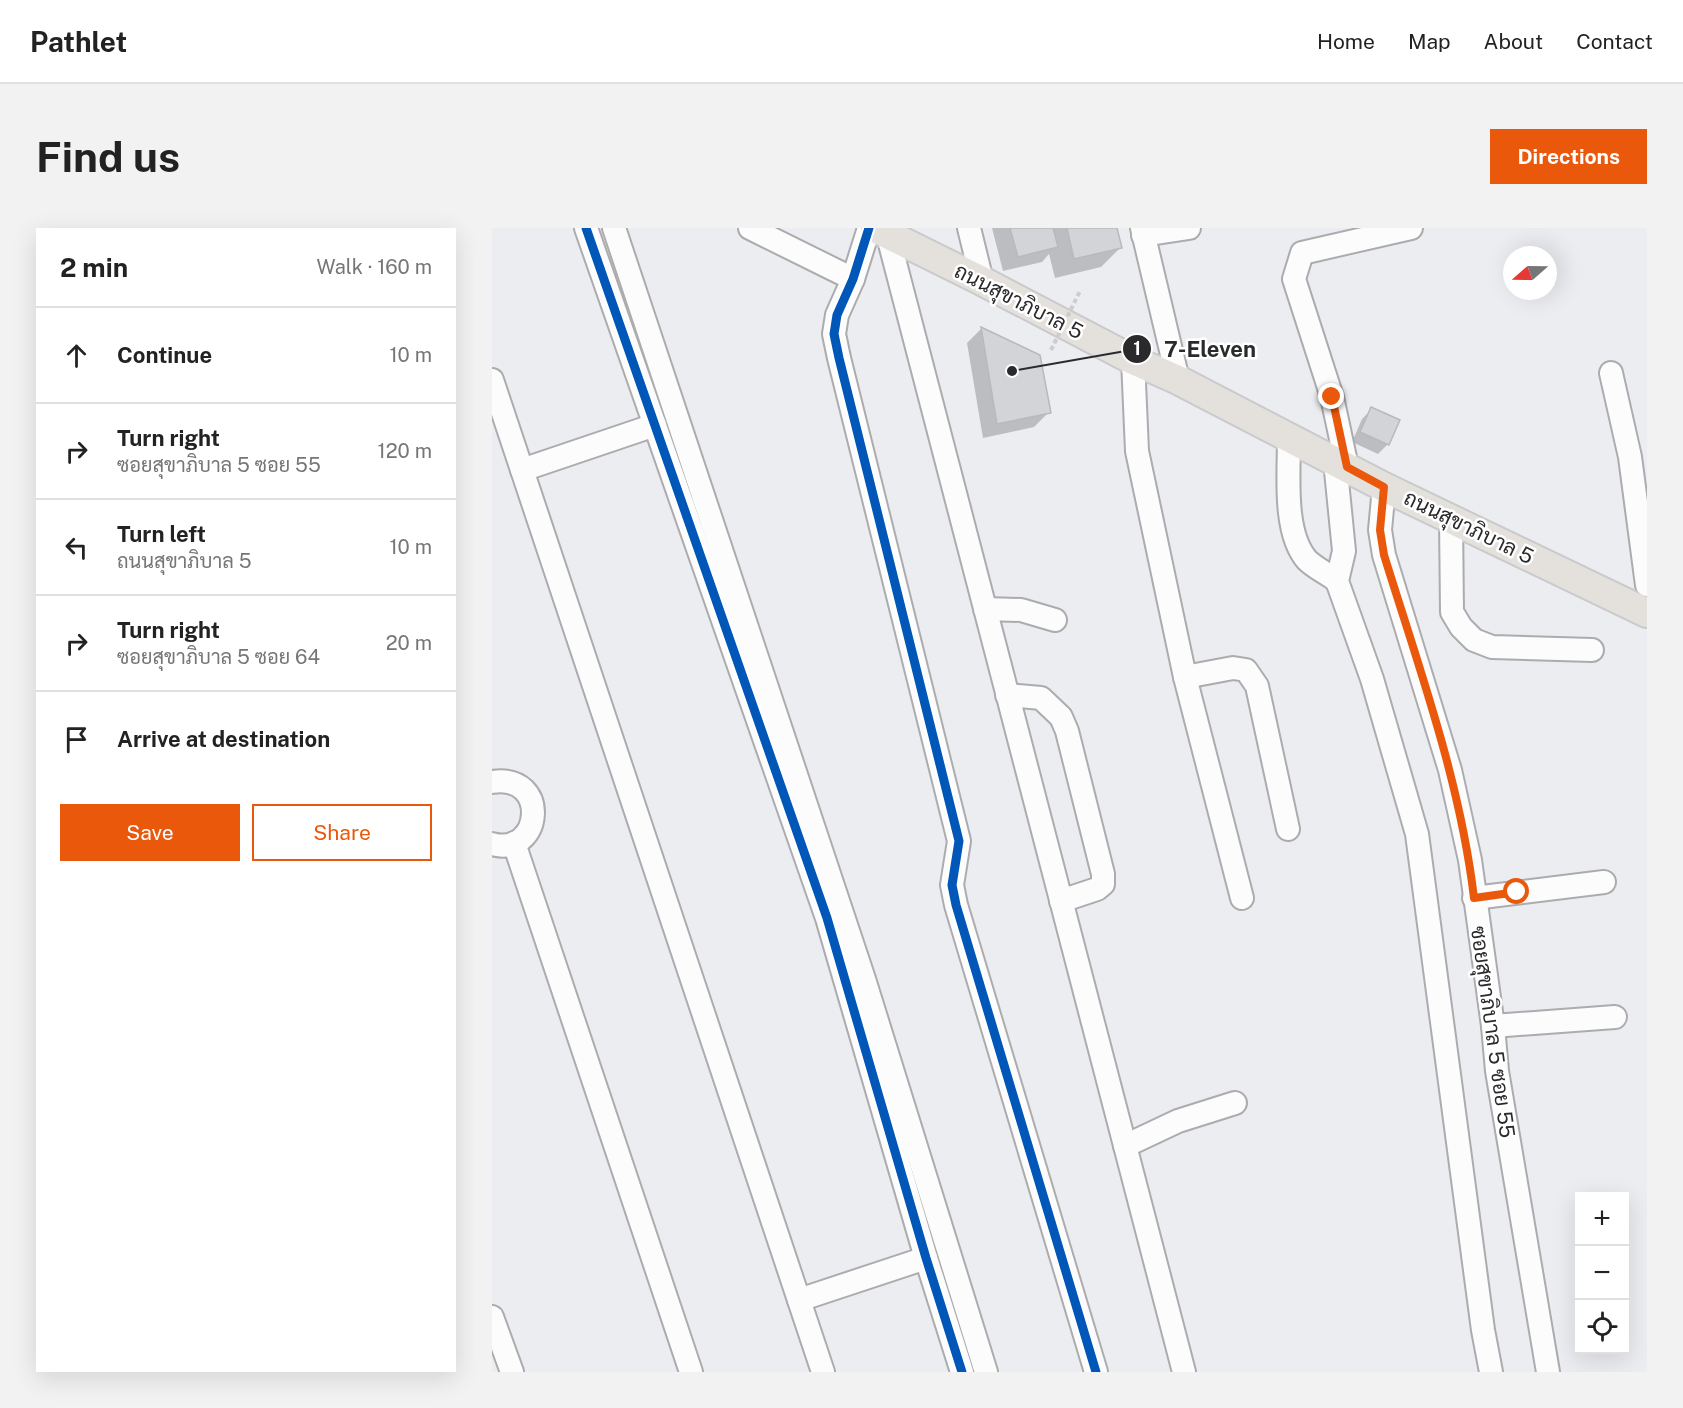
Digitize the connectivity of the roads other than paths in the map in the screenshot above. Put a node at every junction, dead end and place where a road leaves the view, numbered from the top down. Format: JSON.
{"nodes":[{"id":1,"x":586,"y":228,"type":"edge"},
{"id":2,"x":614,"y":228,"type":"edge"},
{"id":3,"x":750,"y":228,"type":"edge"},
{"id":4,"x":969,"y":228,"type":"edge"},
{"id":5,"x":1189,"y":228,"type":"edge"},
{"id":6,"x":1411,"y":228,"type":"edge"},
{"id":7,"x":877,"y":231,"type":"edge"},
{"id":8,"x":1143,"y":231,"type":"edge"},
{"id":9,"x":853,"y":279,"type":"junction"},
{"id":10,"x":982,"y":281,"type":"junction"},
{"id":11,"x":1133,"y":360,"type":"junction"},
{"id":12,"x":1611,"y":373,"type":"dead end"},
{"id":13,"x":492,"y":380,"type":"edge"},
{"id":14,"x":1178,"y":380,"type":"junction"},
{"id":15,"x":655,"y":425,"type":"junction"},
{"id":16,"x":1289,"y":439,"type":"junction"},
{"id":17,"x":1341,"y":464,"type":"junction"},
{"id":18,"x":522,"y":470,"type":"junction"},
{"id":19,"x":1384,"y":487,"type":"junction"},
{"id":20,"x":1451,"y":518,"type":"junction"},
{"id":21,"x":1337,"y":581,"type":"junction"},
{"id":22,"x":1647,"y":585,"type":"edge"},
{"id":23,"x":985,"y":609,"type":"junction"},
{"id":24,"x":1647,"y":613,"type":"edge"},
{"id":25,"x":1055,"y":620,"type":"dead end"},
{"id":26,"x":1592,"y":650,"type":"dead end"},
{"id":27,"x":1185,"y":677,"type":"junction"},
{"id":28,"x":1007,"y":695,"type":"junction"},
{"id":29,"x":492,"y":781,"type":"edge"},
{"id":30,"x":1288,"y":828,"type":"dead end"},
{"id":31,"x":503,"y":843,"type":"edge"},
{"id":32,"x":1604,"y":882,"type":"dead end"},
{"id":33,"x":1242,"y":898,"type":"dead end"},
{"id":34,"x":1474,"y":898,"type":"junction"},
{"id":35,"x":1061,"y":901,"type":"junction"},
{"id":36,"x":1616,"y":1017,"type":"dead end"},
{"id":37,"x":1493,"y":1026,"type":"junction"},
{"id":38,"x":1235,"y":1102,"type":"dead end"},
{"id":39,"x":1125,"y":1146,"type":"junction"},
{"id":40,"x":926,"y":1258,"type":"junction"},
{"id":41,"x":799,"y":1300,"type":"junction"},
{"id":42,"x":492,"y":1317,"type":"edge"},
{"id":43,"x":512,"y":1372,"type":"edge"},
{"id":44,"x":691,"y":1372,"type":"edge"},
{"id":45,"x":824,"y":1372,"type":"edge"},
{"id":46,"x":962,"y":1372,"type":"edge"},
{"id":47,"x":986,"y":1372,"type":"edge"},
{"id":48,"x":1096,"y":1372,"type":"edge"},
{"id":49,"x":1184,"y":1372,"type":"edge"},
{"id":50,"x":1491,"y":1372,"type":"edge"},
{"id":51,"x":1548,"y":1372,"type":"edge"}],
"edges":[{"from":1,"to":15,"type":"street"},
{"from":2,"to":47,"type":"street"},
{"from":3,"to":9,"type":"street"},
{"from":4,"to":10,"type":"street"},
{"from":5,"to":8,"type":"street"},
{"from":6,"to":17,"type":"street"},
{"from":7,"to":9,"type":"street"},
{"from":7,"to":10,"type":"main road","name":"ถนนสุขาภิบาล 5"},
{"from":7,"to":23,"type":"street"},
{"from":8,"to":14,"type":"street"},
{"from":9,"to":48,"type":"street"},
{"from":10,"to":11,"type":"main road","name":"ถนนสุขาภิบาล 5"},
{"from":11,"to":14,"type":"main road","name":"ถนนสุขาภิบาล 5"},
{"from":11,"to":27,"type":"street"},
{"from":12,"to":22,"type":"street"},
{"from":13,"to":18,"type":"street"},
{"from":14,"to":16,"type":"main road","name":"ถนนสุขาภิบาล 5"},
{"from":15,"to":18,"type":"street"},
{"from":15,"to":40,"type":"street"},
{"from":16,"to":17,"type":"main road","name":"ถนนสุขาภิบาล 5"},
{"from":16,"to":21,"type":"street"},
{"from":17,"to":19,"type":"main road","name":"ถนนสุขาภิบาล 5"},
{"from":17,"to":21,"type":"street"},
{"from":18,"to":41,"type":"street"},
{"from":19,"to":20,"type":"main road","name":"ถนนสุขาภิบาล 5"},
{"from":19,"to":34,"type":"street","name":"ซอยสุขาภิบาล 5 ซอย 55"},
{"from":20,"to":24,"type":"main road","name":"ถนนสุขาภิบาล 5"},
{"from":20,"to":26,"type":"street"},
{"from":21,"to":50,"type":"street"},
{"from":23,"to":25,"type":"street"},
{"from":23,"to":28,"type":"street"},
{"from":27,"to":30,"type":"street"},
{"from":27,"to":33,"type":"street"},
{"from":28,"to":35,"type":"street"},
{"from":28,"to":35,"type":"street"},
{"from":29,"to":31,"type":"street"},
{"from":31,"to":44,"type":"street"},
{"from":32,"to":34,"type":"street"},
{"from":34,"to":37,"type":"street","name":"ซอยสุขาภิบาล 5 ซอย 55"},
{"from":35,"to":39,"type":"street"},
{"from":36,"to":37,"type":"street"},
{"from":37,"to":51,"type":"street","name":"ซอยสุขาภิบาล 5 ซอย 55"},
{"from":38,"to":39,"type":"street"},
{"from":39,"to":49,"type":"street"},
{"from":40,"to":41,"type":"street"},
{"from":40,"to":46,"type":"street"},
{"from":41,"to":45,"type":"street"},
{"from":42,"to":43,"type":"street"}]}
